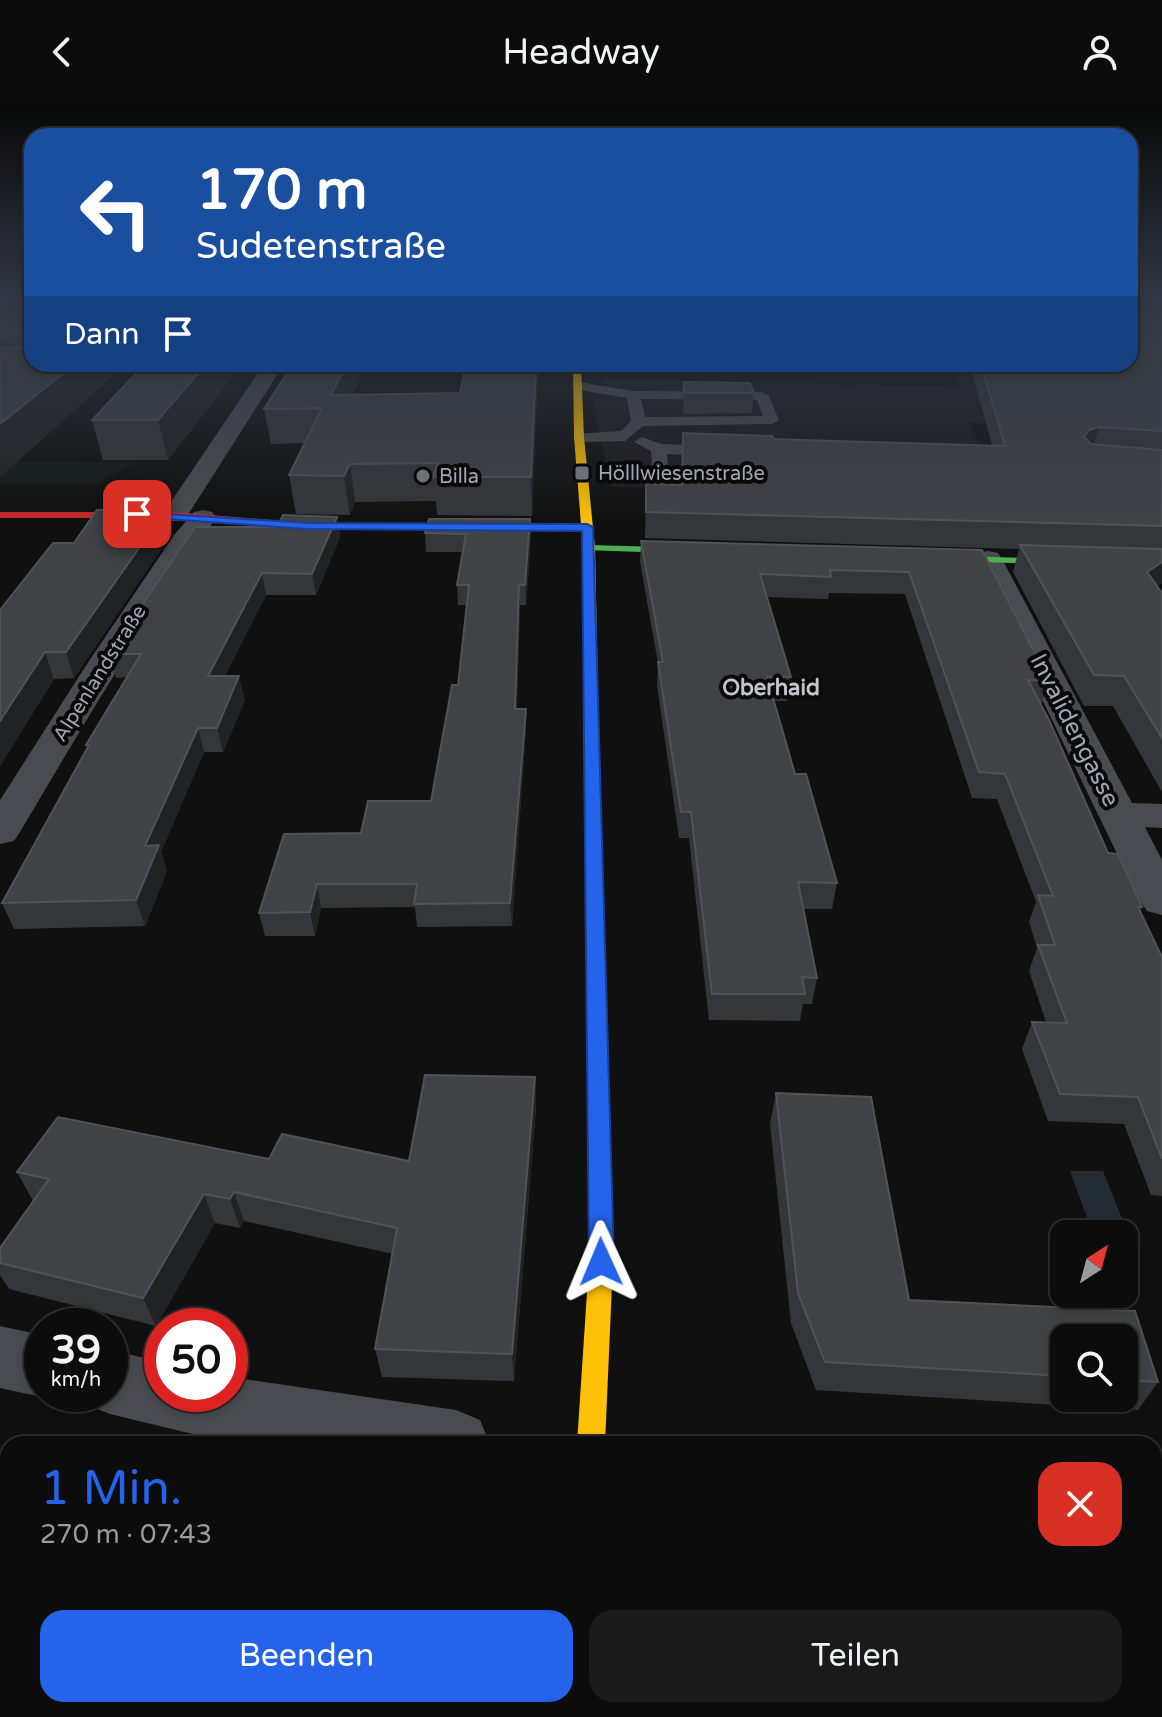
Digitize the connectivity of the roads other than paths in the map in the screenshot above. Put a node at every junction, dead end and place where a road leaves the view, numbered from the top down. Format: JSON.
{"nodes":[{"id":1,"x":268,"y":374,"type":"edge"},
{"id":2,"x":578,"y":374,"type":"edge"},
{"id":3,"x":579,"y":386,"type":"junction"},
{"id":4,"x":633,"y":395,"type":"junction"},
{"id":5,"x":639,"y":422,"type":"junction"},
{"id":6,"x":625,"y":436,"type":"junction"},
{"id":7,"x":579,"y":437,"type":"junction"},
{"id":8,"x":659,"y":449,"type":"junction"},
{"id":9,"x":737,"y":451,"type":"edge"},
{"id":10,"x":661,"y":480,"type":"dead end"},
{"id":11,"x":189,"y":516,"type":"junction"},
{"id":12,"x":3,"y":518,"type":"edge"},
{"id":13,"x":587,"y":527,"type":"junction"},
{"id":14,"x":589,"y":548,"type":"junction"},
{"id":15,"x":716,"y":552,"type":"edge"},
{"id":16,"x":908,"y":557,"type":"edge"},
{"id":17,"x":988,"y":559,"type":"junction"},
{"id":18,"x":1162,"y":565,"type":"edge"},
{"id":19,"x":1118,"y":814,"type":"junction"},
{"id":20,"x":1162,"y":816,"type":"edge"},
{"id":21,"x":0,"y":832,"type":"edge"},
{"id":22,"x":1162,"y":901,"type":"edge"},
{"id":23,"x":0,"y":1357,"type":"edge"},
{"id":24,"x":24,"y":1362,"type":"edge"},
{"id":25,"x":128,"y":1386,"type":"edge"},
{"id":26,"x":402,"y":1436,"type":"edge"},
{"id":27,"x":591,"y":1436,"type":"edge"}],
"edges":[{"from":1,"to":11,"type":"street","name":"Alpenlandstraße"},
{"from":2,"to":3,"type":"main road"},
{"from":3,"to":4,"type":"lane"},
{"from":3,"to":7,"type":"main road"},
{"from":4,"to":5,"type":"lane"},
{"from":4,"to":5,"type":"lane"},
{"from":5,"to":6,"type":"lane"},
{"from":6,"to":7,"type":"lane"},
{"from":6,"to":8,"type":"lane"},
{"from":7,"to":13,"type":"main road"},
{"from":8,"to":9,"type":"lane"},
{"from":8,"to":10,"type":"lane"},
{"from":11,"to":12,"type":"main road"},
{"from":11,"to":13,"type":"main road"},
{"from":11,"to":21,"type":"street","name":"Alpenlandstraße"},
{"from":13,"to":14,"type":"main road"},
{"from":14,"to":15,"type":"main road"},
{"from":14,"to":27,"type":"main road"},
{"from":16,"to":17,"type":"main road"},
{"from":17,"to":18,"type":"main road"},
{"from":17,"to":19,"type":"street","name":"Invalidengasse"},
{"from":19,"to":20,"type":"street"},
{"from":19,"to":22,"type":"street","name":"Invalidengasse"},
{"from":23,"to":24,"type":"street"},
{"from":25,"to":26,"type":"street"}]}
